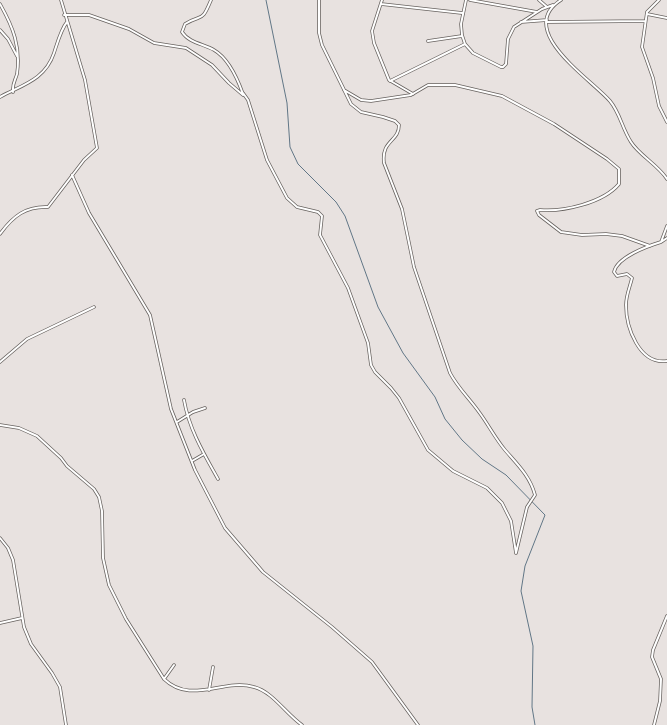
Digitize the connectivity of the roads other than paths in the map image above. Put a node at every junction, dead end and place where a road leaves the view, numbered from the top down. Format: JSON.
{"nodes":[{"id":1,"x":61,"y":0,"type":"edge"},
{"id":2,"x":210,"y":0,"type":"edge"},
{"id":3,"x":319,"y":0,"type":"edge"},
{"id":4,"x":382,"y":0,"type":"edge"},
{"id":5,"x":466,"y":0,"type":"edge"},
{"id":6,"x":470,"y":0,"type":"edge"},
{"id":7,"x":539,"y":0,"type":"edge"},
{"id":8,"x":561,"y":0,"type":"edge"},
{"id":9,"x":659,"y":0,"type":"edge"},
{"id":10,"x":0,"y":4,"type":"edge"},
{"id":11,"x":381,"y":4,"type":"junction"},
{"id":12,"x":554,"y":4,"type":"junction"},
{"id":13,"x":548,"y":7,"type":"junction"},
{"id":14,"x":538,"y":12,"type":"junction"},
{"id":15,"x":462,"y":13,"type":"junction"},
{"id":16,"x":647,"y":14,"type":"junction"},
{"id":17,"x":64,"y":15,"type":"junction"},
{"id":18,"x":667,"y":18,"type":"edge"},
{"id":19,"x":547,"y":21,"type":"junction"},
{"id":20,"x":646,"y":21,"type":"junction"},
{"id":21,"x":67,"y":22,"type":"junction"},
{"id":22,"x":520,"y":22,"type":"junction"},
{"id":23,"x":0,"y":30,"type":"edge"},
{"id":24,"x":462,"y":36,"type":"junction"},
{"id":25,"x":428,"y":41,"type":"dead end"},
{"id":26,"x":465,"y":44,"type":"junction"},
{"id":27,"x":18,"y":56,"type":"junction"},
{"id":28,"x":390,"y":81,"type":"junction"},
{"id":29,"x":343,"y":89,"type":"junction"},
{"id":30,"x":13,"y":92,"type":"junction"},
{"id":31,"x":413,"y":94,"type":"junction"},
{"id":32,"x":243,"y":95,"type":"junction"},
{"id":33,"x":0,"y":97,"type":"edge"},
{"id":34,"x":667,"y":122,"type":"edge"},
{"id":35,"x":72,"y":175,"type":"junction"},
{"id":36,"x":667,"y":179,"type":"edge"},
{"id":37,"x":667,"y":226,"type":"edge"},
{"id":38,"x":0,"y":234,"type":"edge"},
{"id":39,"x":667,"y":238,"type":"edge"},
{"id":40,"x":661,"y":242,"type":"junction"},
{"id":41,"x":650,"y":246,"type":"junction"},
{"id":42,"x":94,"y":307,"type":"dead end"},
{"id":43,"x":667,"y":361,"type":"edge"},
{"id":44,"x":0,"y":362,"type":"edge"},
{"id":45,"x":184,"y":400,"type":"dead end"},
{"id":46,"x":205,"y":408,"type":"dead end"},
{"id":47,"x":187,"y":415,"type":"junction"},
{"id":48,"x":177,"y":422,"type":"junction"},
{"id":49,"x":0,"y":425,"type":"edge"},
{"id":50,"x":204,"y":454,"type":"junction"},
{"id":51,"x":192,"y":461,"type":"junction"},
{"id":52,"x":218,"y":479,"type":"dead end"},
{"id":53,"x":0,"y":538,"type":"edge"},
{"id":54,"x":667,"y":616,"type":"edge"},
{"id":55,"x":22,"y":618,"type":"junction"},
{"id":56,"x":0,"y":623,"type":"edge"},
{"id":57,"x":174,"y":665,"type":"dead end"},
{"id":58,"x":212,"y":667,"type":"dead end"},
{"id":59,"x":164,"y":679,"type":"junction"},
{"id":60,"x":209,"y":690,"type":"junction"},
{"id":61,"x":66,"y":725,"type":"edge"},
{"id":62,"x":302,"y":725,"type":"edge"},
{"id":63,"x":418,"y":725,"type":"edge"},
{"id":64,"x":654,"y":725,"type":"edge"}],
"edges":[{"from":1,"to":17,"type":"street"},
{"from":2,"to":32,"type":"street"},
{"from":3,"to":29,"type":"street"},
{"from":4,"to":11,"type":"street"},
{"from":5,"to":15,"type":"street"},
{"from":6,"to":14,"type":"street"},
{"from":7,"to":13,"type":"street"},
{"from":8,"to":12,"type":"street"},
{"from":9,"to":16,"type":"street"},
{"from":10,"to":27,"type":"street"},
{"from":11,"to":15,"type":"street"},
{"from":11,"to":28,"type":"street"},
{"from":12,"to":13,"type":"street"},
{"from":12,"to":19,"type":"street"},
{"from":13,"to":14,"type":"street"},
{"from":14,"to":22,"type":"street"},
{"from":15,"to":24,"type":"street"},
{"from":16,"to":18,"type":"street"},
{"from":16,"to":20,"type":"street"},
{"from":17,"to":21,"type":"street"},
{"from":17,"to":32,"type":"street"},
{"from":19,"to":20,"type":"street"},
{"from":19,"to":22,"type":"street"},
{"from":19,"to":36,"type":"street"},
{"from":20,"to":34,"type":"street"},
{"from":21,"to":30,"type":"street"},
{"from":21,"to":35,"type":"street"},
{"from":22,"to":26,"type":"street"},
{"from":23,"to":27,"type":"street"},
{"from":24,"to":25,"type":"street"},
{"from":24,"to":26,"type":"street"},
{"from":26,"to":28,"type":"street"},
{"from":27,"to":30,"type":"street"},
{"from":28,"to":31,"type":"street"},
{"from":29,"to":31,"type":"street"},
{"from":29,"to":32,"type":"street"},
{"from":30,"to":33,"type":"street"},
{"from":31,"to":41,"type":"street"},
{"from":35,"to":38,"type":"street"},
{"from":35,"to":48,"type":"street"},
{"from":37,"to":40,"type":"street"},
{"from":39,"to":40,"type":"street"},
{"from":40,"to":41,"type":"street"},
{"from":41,"to":43,"type":"street"},
{"from":42,"to":44,"type":"street"},
{"from":45,"to":47,"type":"street"},
{"from":46,"to":47,"type":"street"},
{"from":47,"to":48,"type":"street"},
{"from":47,"to":50,"type":"street"},
{"from":48,"to":51,"type":"street"},
{"from":49,"to":59,"type":"street"},
{"from":50,"to":51,"type":"street"},
{"from":50,"to":52,"type":"street"},
{"from":51,"to":63,"type":"street"},
{"from":53,"to":55,"type":"street"},
{"from":54,"to":64,"type":"street"},
{"from":55,"to":56,"type":"street"},
{"from":55,"to":61,"type":"street"},
{"from":57,"to":59,"type":"street"},
{"from":58,"to":60,"type":"street"},
{"from":59,"to":60,"type":"street"},
{"from":60,"to":62,"type":"street"}]}
